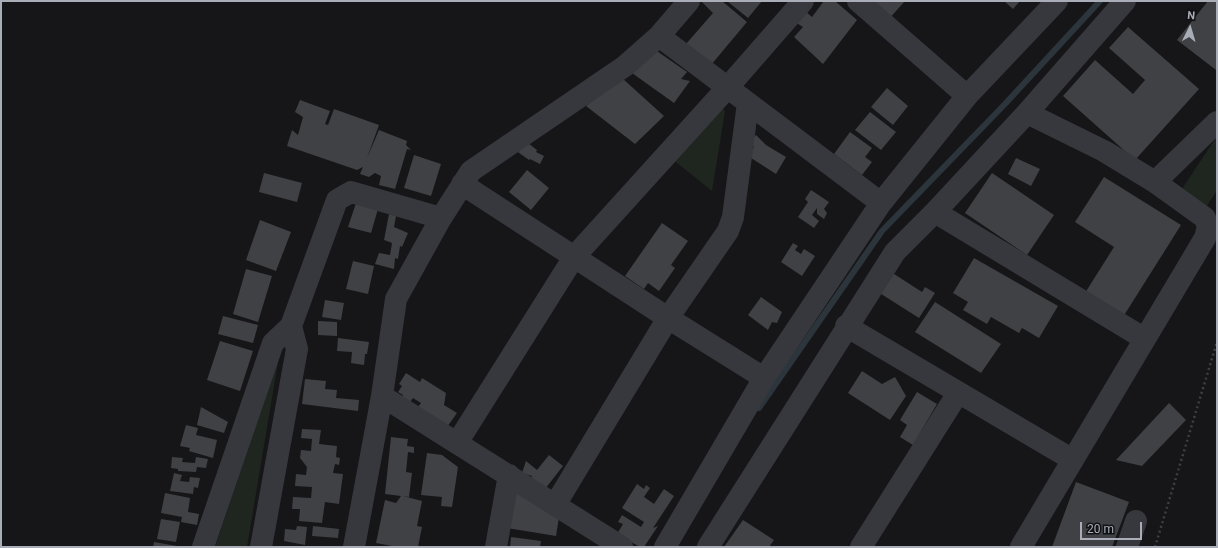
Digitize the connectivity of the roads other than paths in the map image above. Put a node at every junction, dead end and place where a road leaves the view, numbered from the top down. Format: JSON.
{"nodes":[{"id":1,"x":689,"y":1,"type":"edge"},
{"id":2,"x":803,"y":1,"type":"edge"},
{"id":3,"x":858,"y":1,"type":"edge"},
{"id":4,"x":1057,"y":1,"type":"edge"},
{"id":5,"x":1125,"y":1,"type":"edge"},
{"id":6,"x":659,"y":36,"type":"junction"},
{"id":7,"x":728,"y":87,"type":"junction"},
{"id":8,"x":967,"y":96,"type":"junction"},
{"id":9,"x":748,"y":103,"type":"junction"},
{"id":10,"x":1027,"y":113,"type":"junction"},
{"id":11,"x":1217,"y":122,"type":"edge"},
{"id":12,"x":1155,"y":182,"type":"junction"},
{"id":13,"x":462,"y":184,"type":"junction"},
{"id":14,"x":880,"y":203,"type":"junction"},
{"id":15,"x":935,"y":212,"type":"junction"},
{"id":16,"x":441,"y":218,"type":"junction"},
{"id":17,"x":574,"y":257,"type":"junction"},
{"id":18,"x":668,"y":318,"type":"junction"},
{"id":19,"x":291,"y":326,"type":"junction"},
{"id":20,"x":846,"y":326,"type":"junction"},
{"id":21,"x":1145,"y":339,"type":"junction"},
{"id":22,"x":764,"y":378,"type":"junction"},
{"id":23,"x":958,"y":393,"type":"junction"},
{"id":24,"x":382,"y":396,"type":"junction"},
{"id":25,"x":457,"y":443,"type":"junction"},
{"id":26,"x":1073,"y":460,"type":"junction"},
{"id":27,"x":509,"y":475,"type":"junction"},
{"id":28,"x":555,"y":505,"type":"junction"},
{"id":29,"x":1136,"y":521,"type":"dead end"},
{"id":30,"x":203,"y":547,"type":"edge"},
{"id":31,"x":261,"y":547,"type":"edge"},
{"id":32,"x":354,"y":547,"type":"edge"},
{"id":33,"x":496,"y":547,"type":"edge"},
{"id":34,"x":622,"y":547,"type":"edge"},
{"id":35,"x":665,"y":547,"type":"edge"},
{"id":36,"x":708,"y":547,"type":"edge"},
{"id":37,"x":861,"y":547,"type":"edge"},
{"id":38,"x":1021,"y":547,"type":"edge"},
{"id":39,"x":1127,"y":547,"type":"edge"}],
"edges":[{"from":1,"to":6,"type":"street"},
{"from":2,"to":7,"type":"street"},
{"from":3,"to":8,"type":"street"},
{"from":4,"to":8,"type":"street"},
{"from":5,"to":10,"type":"street"},
{"from":6,"to":7,"type":"street"},
{"from":6,"to":13,"type":"street"},
{"from":7,"to":9,"type":"street"},
{"from":7,"to":17,"type":"street"},
{"from":8,"to":14,"type":"street"},
{"from":9,"to":14,"type":"street"},
{"from":9,"to":18,"type":"street"},
{"from":10,"to":12,"type":"street"},
{"from":10,"to":15,"type":"street"},
{"from":11,"to":12,"type":"street"},
{"from":12,"to":21,"type":"street"},
{"from":13,"to":16,"type":"street"},
{"from":13,"to":17,"type":"street"},
{"from":14,"to":22,"type":"street"},
{"from":15,"to":20,"type":"street"},
{"from":15,"to":21,"type":"street"},
{"from":16,"to":19,"type":"street"},
{"from":16,"to":24,"type":"street"},
{"from":17,"to":18,"type":"street"},
{"from":17,"to":25,"type":"street"},
{"from":18,"to":22,"type":"street"},
{"from":18,"to":28,"type":"street"},
{"from":19,"to":30,"type":"street"},
{"from":19,"to":31,"type":"street"},
{"from":20,"to":23,"type":"street"},
{"from":20,"to":36,"type":"street"},
{"from":21,"to":26,"type":"street"},
{"from":22,"to":35,"type":"street"},
{"from":23,"to":26,"type":"street"},
{"from":23,"to":37,"type":"street"},
{"from":24,"to":25,"type":"street"},
{"from":24,"to":32,"type":"street"},
{"from":25,"to":27,"type":"street"},
{"from":26,"to":38,"type":"street"},
{"from":27,"to":28,"type":"street"},
{"from":27,"to":33,"type":"street"},
{"from":28,"to":34,"type":"street"},
{"from":29,"to":39,"type":"street"}]}
